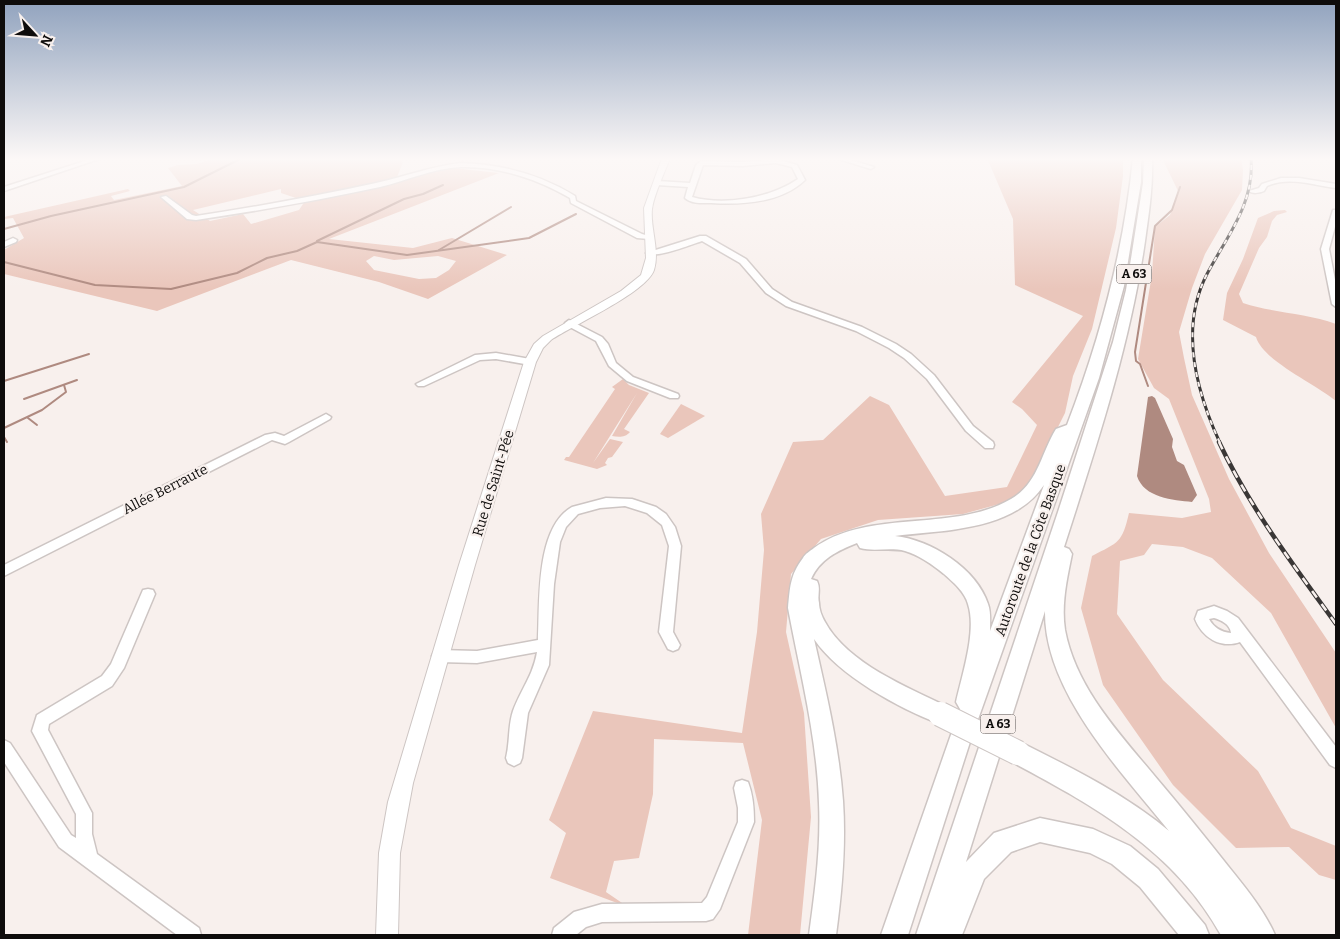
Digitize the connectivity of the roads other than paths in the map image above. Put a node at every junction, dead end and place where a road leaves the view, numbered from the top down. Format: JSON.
{"nodes":[{"id":1,"x":169,"y":202,"type":"edge"},
{"id":2,"x":289,"y":202,"type":"edge"},
{"id":3,"x":573,"y":202,"type":"edge"},
{"id":4,"x":650,"y":202,"type":"edge"},
{"id":5,"x":718,"y":202,"type":"edge"},
{"id":6,"x":741,"y":202,"type":"edge"},
{"id":7,"x":1133,"y":202,"type":"edge"},
{"id":8,"x":1145,"y":202,"type":"edge"},
{"id":9,"x":1336,"y":212,"type":"edge"},
{"id":10,"x":648,"y":229,"type":"junction"},
{"id":11,"x":13,"y":240,"type":"dead end"},
{"id":12,"x":4,"y":245,"type":"edge"},
{"id":13,"x":650,"y":253,"type":"junction"},
{"id":14,"x":1336,"y":304,"type":"edge"},
{"id":15,"x":569,"y":324,"type":"junction"},
{"id":16,"x":530,"y":362,"type":"junction"},
{"id":17,"x":421,"y":384,"type":"dead end"},
{"id":18,"x":674,"y":396,"type":"dead end"},
{"id":19,"x":326,"y":418,"type":"dead end"},
{"id":20,"x":1075,"y":425,"type":"junction"},
{"id":21,"x":989,"y":444,"type":"dead end"},
{"id":22,"x":1067,"y":512,"type":"junction"},
{"id":23,"x":4,"y":572,"type":"edge"},
{"id":24,"x":148,"y":594,"type":"dead end"},
{"id":25,"x":1238,"y":629,"type":"dead end"},
{"id":26,"x":543,"y":645,"type":"junction"},
{"id":27,"x":673,"y":645,"type":"dead end"},
{"id":28,"x":439,"y":656,"type":"junction"},
{"id":29,"x":959,"y":742,"type":"junction"},
{"id":30,"x":4,"y":748,"type":"edge"},
{"id":31,"x":514,"y":758,"type":"dead end"},
{"id":32,"x":1336,"y":760,"type":"edge"},
{"id":33,"x":742,"y":788,"type":"dead end"},
{"id":34,"x":90,"y":860,"type":"junction"},
{"id":35,"x":192,"y":935,"type":"edge"},
{"id":36,"x":387,"y":935,"type":"edge"},
{"id":37,"x":561,"y":935,"type":"edge"},
{"id":38,"x":822,"y":935,"type":"edge"},
{"id":39,"x":894,"y":935,"type":"edge"},
{"id":40,"x":929,"y":935,"type":"edge"},
{"id":41,"x":949,"y":935,"type":"edge"},
{"id":42,"x":1194,"y":935,"type":"edge"},
{"id":43,"x":1235,"y":935,"type":"edge"},
{"id":44,"x":1261,"y":935,"type":"edge"}],
"edges":[{"from":1,"to":2,"type":"street"},
{"from":3,"to":10,"type":"street"},
{"from":4,"to":10,"type":"main road","name":"Rue de Saint-Pée"},
{"from":5,"to":6,"type":"street"},
{"from":7,"to":20,"type":"highway","name":"Autoroute de la Côte Basque","number":"A 63"},
{"from":8,"to":22,"type":"highway","name":"Autoroute de la Côte Basque","number":"A 63"},
{"from":9,"to":14,"type":"street"},
{"from":10,"to":13,"type":"main road","name":"Rue de Saint-Pée"},
{"from":11,"to":12,"type":"street"},
{"from":13,"to":15,"type":"main road","name":"Rue de Saint-Pée"},
{"from":13,"to":21,"type":"street"},
{"from":15,"to":16,"type":"main road","name":"Rue de Saint-Pée"},
{"from":15,"to":18,"type":"street"},
{"from":16,"to":17,"type":"street"},
{"from":16,"to":28,"type":"main road","name":"Rue de Saint-Pée"},
{"from":19,"to":23,"type":"street","name":"Allée Berraute"},
{"from":20,"to":29,"type":"highway","name":"Autoroute de la Côte Basque","number":"A 63"},
{"from":20,"to":38,"type":"highway"},
{"from":22,"to":40,"type":"highway","name":"Autoroute de la Côte Basque","number":"A 63"},
{"from":22,"to":44,"type":"highway"},
{"from":24,"to":34,"type":"street"},
{"from":25,"to":32,"type":"street"},
{"from":26,"to":27,"type":"street"},
{"from":26,"to":28,"type":"street"},
{"from":26,"to":31,"type":"street"},
{"from":28,"to":36,"type":"main road","name":"Rue de Saint-Pée"},
{"from":29,"to":39,"type":"highway","name":"Autoroute de la Côte Basque","number":"A 63"},
{"from":29,"to":43,"type":"highway","bridge":true},
{"from":30,"to":34,"type":"street"},
{"from":33,"to":37,"type":"street"},
{"from":34,"to":35,"type":"street"},
{"from":41,"to":42,"type":"highway"}]}
